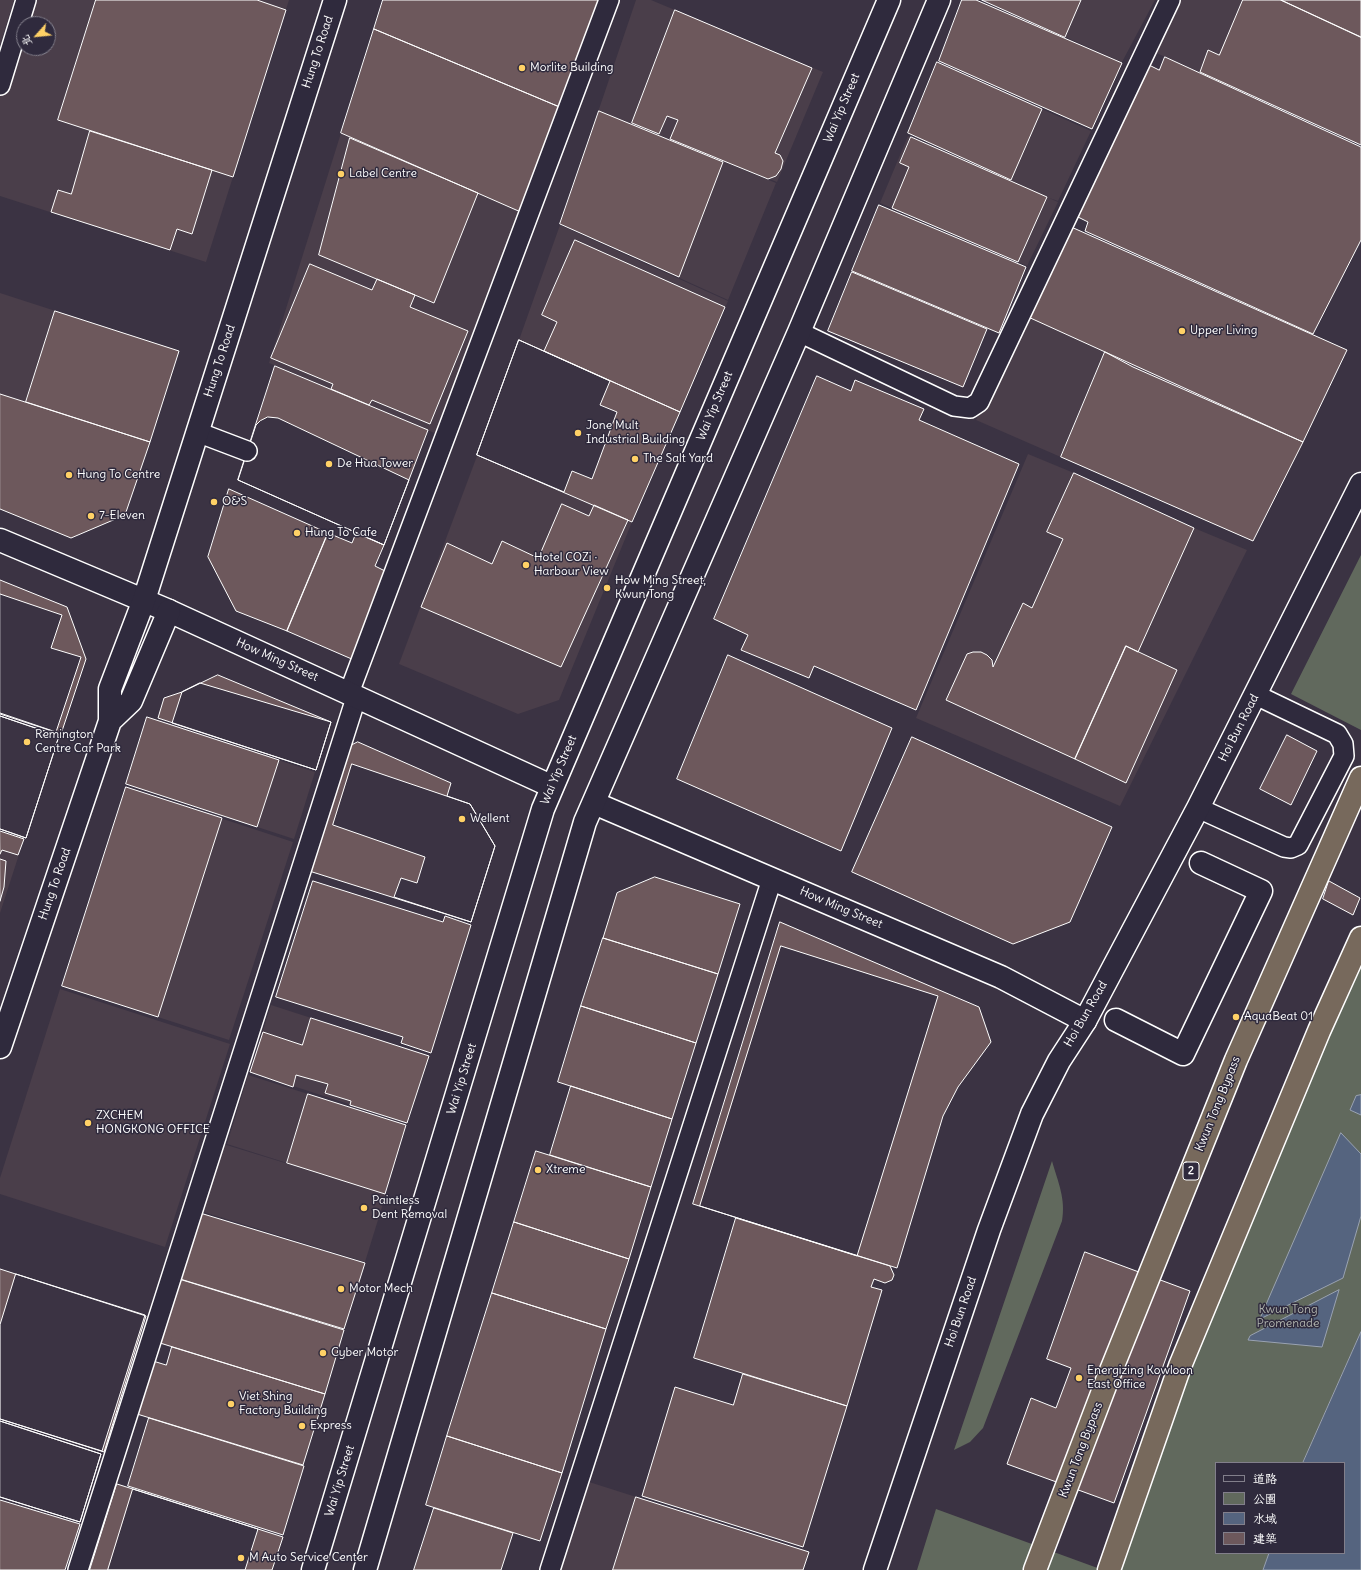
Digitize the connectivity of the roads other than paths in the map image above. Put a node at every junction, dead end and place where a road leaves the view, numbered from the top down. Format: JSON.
{"nodes":[{"id":1,"x":26,"y":0,"type":"edge"},
{"id":2,"x":335,"y":0,"type":"edge"},
{"id":3,"x":609,"y":0,"type":"edge"},
{"id":4,"x":889,"y":0,"type":"edge"},
{"id":5,"x":939,"y":0,"type":"edge"},
{"id":6,"x":1170,"y":0,"type":"edge"},
{"id":7,"x":0,"y":84,"type":"edge"},
{"id":8,"x":799,"y":332,"type":"junction"},
{"id":9,"x":197,"y":432,"type":"junction"},
{"id":10,"x":247,"y":451,"type":"dead end"},
{"id":11,"x":1361,"y":484,"type":"edge"},
{"id":12,"x":0,"y":540,"type":"edge"},
{"id":13,"x":144,"y":600,"type":"junction"},
{"id":14,"x":169,"y":611,"type":"junction"},
{"id":15,"x":353,"y":695,"type":"junction"},
{"id":16,"x":1256,"y":695,"type":"junction"},
{"id":17,"x":110,"y":721,"type":"junction"},
{"id":18,"x":1361,"y":778,"type":"edge"},
{"id":19,"x":552,"y":786,"type":"junction"},
{"id":20,"x":594,"y":802,"type":"junction"},
{"id":21,"x":1198,"y":808,"type":"junction"},
{"id":22,"x":1200,"y":862,"type":"dead end"},
{"id":23,"x":772,"y":878,"type":"junction"},
{"id":24,"x":1361,"y":938,"type":"edge"},
{"id":25,"x":1116,"y":1020,"type":"dead end"},
{"id":26,"x":1084,"y":1021,"type":"junction"},
{"id":27,"x":0,"y":1047,"type":"edge"},
{"id":28,"x":78,"y":1570,"type":"edge"},
{"id":29,"x":313,"y":1570,"type":"edge"},
{"id":30,"x":365,"y":1570,"type":"edge"},
{"id":31,"x":550,"y":1570,"type":"edge"},
{"id":32,"x":875,"y":1570,"type":"edge"},
{"id":33,"x":1035,"y":1570,"type":"edge"},
{"id":34,"x":1108,"y":1570,"type":"edge"}],
"edges":[{"from":1,"to":7,"type":"lane"},
{"from":2,"to":9,"type":"street","name":"Hung To Road"},
{"from":3,"to":15,"type":"lane"},
{"from":4,"to":19,"type":"street","name":"Wai Yip Street"},
{"from":5,"to":8,"type":"street"},
{"from":6,"to":8,"type":"lane"},
{"from":8,"to":20,"type":"street"},
{"from":9,"to":10,"type":"lane"},
{"from":9,"to":13,"type":"street","name":"Hung To Road"},
{"from":11,"to":16,"type":"street","name":"Hoi Bun Road"},
{"from":12,"to":13,"type":"street","name":"How Ming Street"},
{"from":13,"to":14,"type":"street","name":"How Ming Street"},
{"from":13,"to":17,"type":"street","name":"Hung To Road"},
{"from":14,"to":15,"type":"street","name":"How Ming Street"},
{"from":14,"to":17,"type":"street","name":"Hung To Road"},
{"from":15,"to":19,"type":"street","name":"How Ming Street"},
{"from":15,"to":28,"type":"lane"},
{"from":16,"to":21,"type":"street","name":"Hoi Bun Road"},
{"from":16,"to":21,"type":"lane"},
{"from":17,"to":27,"type":"street","name":"Hung To Road"},
{"from":18,"to":33,"type":"highway","name":"Kwun Tong Bypass","number":"2"},
{"from":19,"to":29,"type":"street","name":"Wai Yip Street"},
{"from":20,"to":23,"type":"street","name":"How Ming Street"},
{"from":20,"to":30,"type":"street"},
{"from":21,"to":26,"type":"street","name":"Hoi Bun Road"},
{"from":22,"to":25,"type":"street"},
{"from":23,"to":26,"type":"street","name":"How Ming Street"},
{"from":23,"to":31,"type":"lane"},
{"from":24,"to":34,"type":"highway"},
{"from":26,"to":32,"type":"street","name":"Hoi Bun Road"}]}
